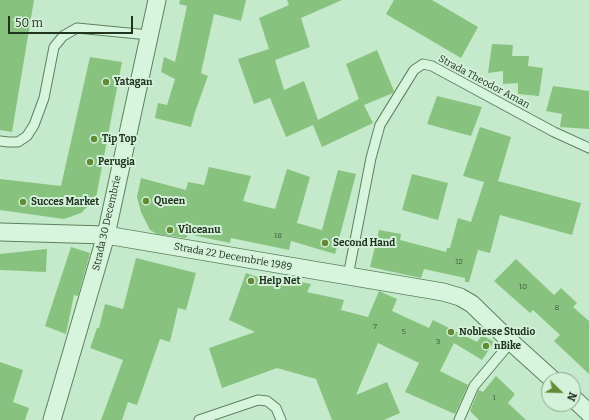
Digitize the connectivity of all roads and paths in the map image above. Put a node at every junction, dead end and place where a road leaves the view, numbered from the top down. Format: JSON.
{"nodes":[{"id":1,"x":157,"y":0,"type":"edge"},
{"id":2,"x":149,"y":35,"type":"junction"},
{"id":3,"x":0,"y":141,"type":"edge"},
{"id":4,"x":589,"y":148,"type":"edge"},
{"id":5,"x":0,"y":232,"type":"edge"},
{"id":6,"x":106,"y":235,"type":"junction"},
{"id":7,"x":348,"y":276,"type":"junction"},
{"id":8,"x":511,"y":342,"type":"junction"},
{"id":9,"x":544,"y":372,"type":"edge"},
{"id":10,"x":581,"y":406,"type":"edge"},
{"id":11,"x":589,"y":413,"type":"edge"},
{"id":12,"x":52,"y":420,"type":"edge"},
{"id":13,"x":199,"y":420,"type":"edge"},
{"id":14,"x":281,"y":420,"type":"edge"},
{"id":15,"x":458,"y":420,"type":"edge"}],
"edges":[{"from":1,"to":2,"type":"street","name":"Strada 30 Decembrie"},
{"from":2,"to":3,"type":"lane"},
{"from":2,"to":6,"type":"street","name":"Strada 30 Decembrie"},
{"from":4,"to":7,"type":"lane","name":"Strada Theodor Aman"},
{"from":5,"to":6,"type":"street","name":"Strada 22 Decembrie 1989"},
{"from":6,"to":7,"type":"street","name":"Strada 22 Decembrie 1989"},
{"from":6,"to":12,"type":"street","name":"Strada 30 Decembrie"},
{"from":7,"to":8,"type":"street","name":"Strada 22 Decembrie 1989"},
{"from":8,"to":9,"type":"street","name":"Strada 22 Decembrie 1989"},
{"from":8,"to":15,"type":"lane"},
{"from":10,"to":11,"type":"street"},
{"from":13,"to":14,"type":"lane"}]}
